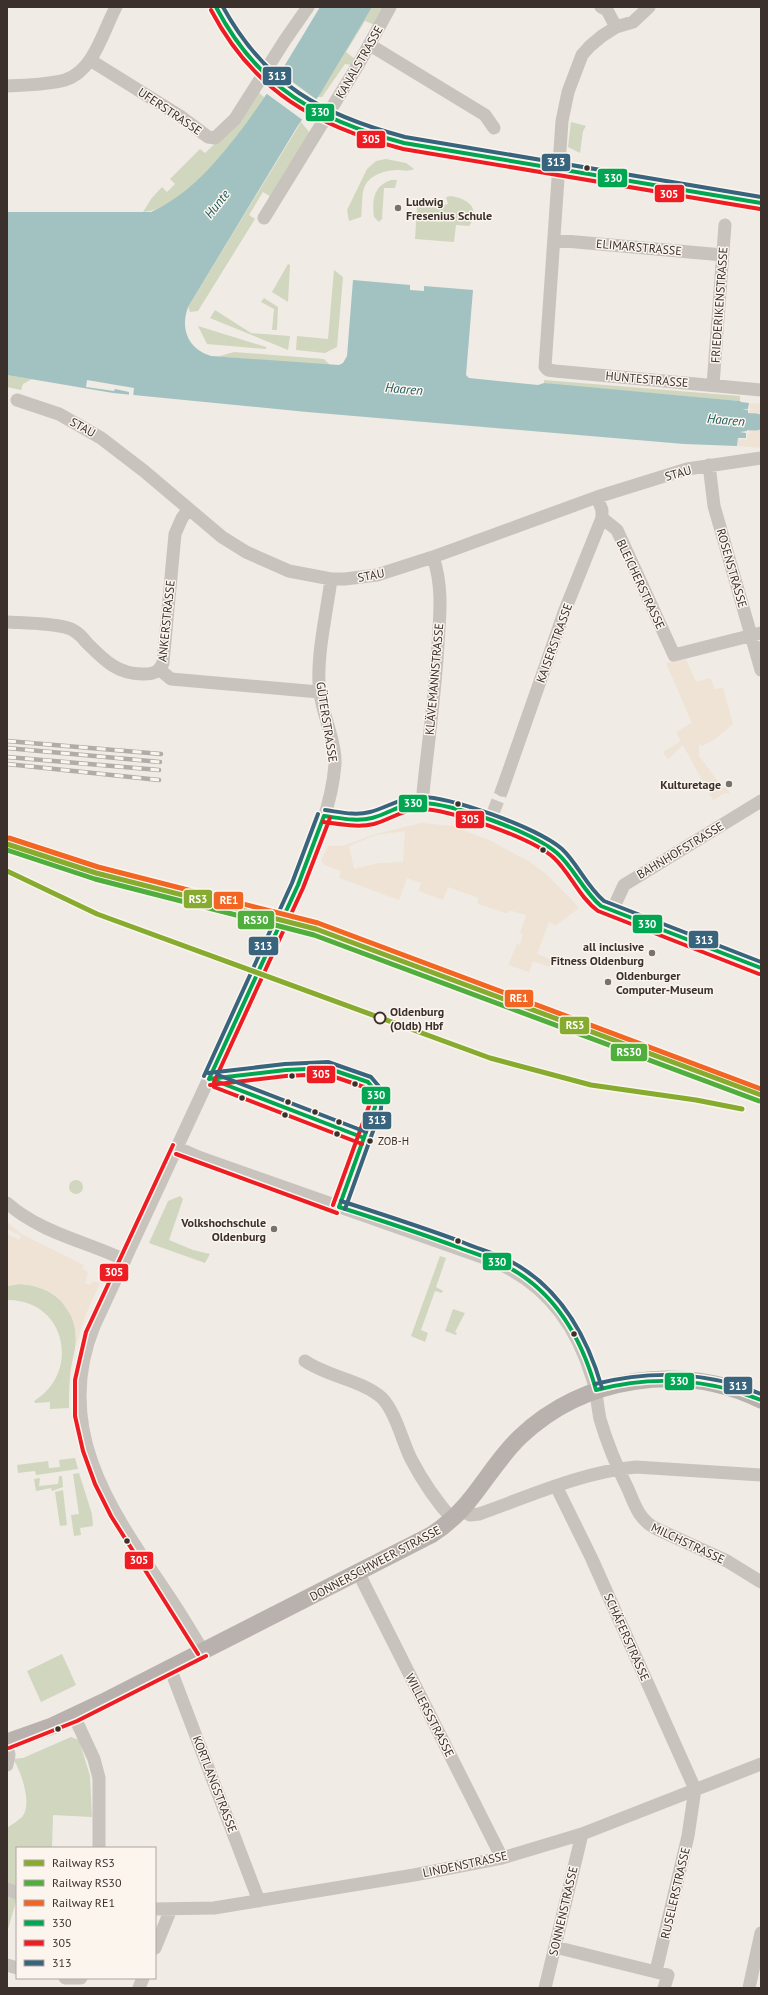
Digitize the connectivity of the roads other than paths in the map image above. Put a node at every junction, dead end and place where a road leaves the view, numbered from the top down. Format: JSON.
{"nodes":[{"id":1,"x":116,"y":7,"type":"edge"},
{"id":2,"x":216,"y":7,"type":"edge"},
{"id":3,"x":308,"y":7,"type":"edge"},
{"id":4,"x":390,"y":7,"type":"edge"},
{"id":5,"x":601,"y":7,"type":"edge"},
{"id":6,"x":649,"y":7,"type":"edge"},
{"id":7,"x":616,"y":27,"type":"junction"},
{"id":8,"x":370,"y":44,"type":"junction"},
{"id":9,"x":90,"y":60,"type":"junction"},
{"id":10,"x":7,"y":86,"type":"edge"},
{"id":11,"x":494,"y":128,"type":"dead end"},
{"id":12,"x":559,"y":169,"type":"junction"},
{"id":13,"x":761,"y":203,"type":"edge"},
{"id":14,"x":264,"y":218,"type":"dead end"},
{"id":15,"x":726,"y":225,"type":"dead end"},
{"id":16,"x":554,"y":240,"type":"junction"},
{"id":17,"x":723,"y":255,"type":"junction"},
{"id":18,"x":713,"y":385,"type":"junction"},
{"id":19,"x":761,"y":390,"type":"edge"},
{"id":20,"x":17,"y":400,"type":"dead end"},
{"id":21,"x":761,"y":458,"type":"edge"},
{"id":22,"x":708,"y":465,"type":"junction"},
{"id":23,"x":597,"y":497,"type":"junction"},
{"id":24,"x":189,"y":509,"type":"junction"},
{"id":25,"x":602,"y":518,"type":"junction"},
{"id":26,"x":433,"y":557,"type":"junction"},
{"id":27,"x":331,"y":579,"type":"junction"},
{"id":28,"x":7,"y":622,"type":"edge"},
{"id":29,"x":756,"y":634,"type":"edge"},
{"id":30,"x":160,"y":670,"type":"junction"},
{"id":31,"x":761,"y":670,"type":"edge"},
{"id":32,"x":319,"y":692,"type":"junction"},
{"id":33,"x":502,"y":790,"type":"tunnel mouth"},
{"id":34,"x":761,"y":801,"type":"edge"},
{"id":35,"x":422,"y":803,"type":"junction"},
{"id":36,"x":324,"y":816,"type":"junction"},
{"id":37,"x":298,"y":885,"type":"tunnel mouth"},
{"id":38,"x":612,"y":911,"type":"junction"},
{"id":39,"x":761,"y":968,"type":"edge"},
{"id":40,"x":237,"y":1018,"type":"tunnel mouth"},
{"id":41,"x":178,"y":1148,"type":"junction"},
{"id":42,"x":7,"y":1203,"type":"edge"},
{"id":43,"x":125,"y":1260,"type":"junction"},
{"id":44,"x":305,"y":1361,"type":"dead end"},
{"id":45,"x":596,"y":1390,"type":"junction"},
{"id":46,"x":761,"y":1400,"type":"edge"},
{"id":47,"x":618,"y":1469,"type":"junction"},
{"id":48,"x":761,"y":1475,"type":"edge"},
{"id":49,"x":556,"y":1486,"type":"junction"},
{"id":50,"x":458,"y":1515,"type":"junction"},
{"id":51,"x":358,"y":1572,"type":"junction"},
{"id":52,"x":761,"y":1582,"type":"edge"},
{"id":53,"x":203,"y":1650,"type":"junction"},
{"id":54,"x":170,"y":1668,"type":"junction"},
{"id":55,"x":74,"y":1716,"type":"junction"},
{"id":56,"x":7,"y":1744,"type":"edge"},
{"id":57,"x":761,"y":1764,"type":"edge"},
{"id":58,"x":7,"y":1765,"type":"edge"},
{"id":59,"x":695,"y":1789,"type":"junction"},
{"id":60,"x":582,"y":1834,"type":"junction"},
{"id":61,"x":99,"y":1847,"type":"edge"},
{"id":62,"x":502,"y":1858,"type":"junction"},
{"id":63,"x":259,"y":1901,"type":"junction"},
{"id":64,"x":156,"y":1909,"type":"edge"},
{"id":65,"x":171,"y":1909,"type":"junction"},
{"id":66,"x":761,"y":1933,"type":"edge"},
{"id":67,"x":156,"y":1946,"type":"edge"},
{"id":68,"x":555,"y":1947,"type":"junction"},
{"id":69,"x":656,"y":1971,"type":"junction"},
{"id":70,"x":142,"y":1979,"type":"edge"},
{"id":71,"x":138,"y":1988,"type":"edge"},
{"id":72,"x":545,"y":1988,"type":"edge"},
{"id":73,"x":664,"y":1988,"type":"edge"},
{"id":74,"x":749,"y":1988,"type":"edge"}],
"edges":[{"from":1,"to":9,"type":"street"},
{"from":2,"to":12,"type":"street","bridge":true},
{"from":3,"to":9,"type":"street","name":"UFERSTRASSE"},
{"from":4,"to":8,"type":"street","name":"KANALSTRASSE"},
{"from":5,"to":7,"type":"street"},
{"from":6,"to":7,"type":"street"},
{"from":7,"to":12,"type":"street"},
{"from":8,"to":11,"type":"street"},
{"from":8,"to":14,"type":"street","name":"KANALSTRASSE"},
{"from":9,"to":10,"type":"street"},
{"from":12,"to":13,"type":"street"},
{"from":12,"to":16,"type":"street"},
{"from":15,"to":17,"type":"street","name":"FRIEDERIKENSTRASSE"},
{"from":16,"to":17,"type":"street","name":"ELIMARSTRASSE"},
{"from":16,"to":18,"type":"street","name":"HUNTESTRASSE"},
{"from":17,"to":18,"type":"street","name":"FRIEDERIKENSTRASSE"},
{"from":18,"to":19,"type":"street","name":"HUNTESTRASSE"},
{"from":20,"to":24,"type":"street","name":"STAU"},
{"from":21,"to":22,"type":"street","name":"STAU"},
{"from":22,"to":23,"type":"street","name":"STAU"},
{"from":22,"to":29,"type":"street","name":"ROSENSTRASSE"},
{"from":23,"to":25,"type":"street"},
{"from":23,"to":26,"type":"street","name":"STAU"},
{"from":24,"to":27,"type":"street","name":"STAU"},
{"from":24,"to":30,"type":"street","name":"ANKERSTRASSE"},
{"from":25,"to":29,"type":"street","name":"BLEICHERSTRASSE"},
{"from":25,"to":33,"type":"street","name":"KAISERSTRASSE"},
{"from":26,"to":27,"type":"street","name":"STAU"},
{"from":26,"to":35,"type":"street","name":"KLÄVEMANNSTRASSE"},
{"from":27,"to":32,"type":"street","name":"GÜTERSTRASSE"},
{"from":28,"to":30,"type":"street"},
{"from":29,"to":31,"type":"street","name":"ROSENSTRASSE"},
{"from":30,"to":32,"type":"street","name":"ANKERSTRASSE"},
{"from":32,"to":36,"type":"street","name":"GÜTERSTRASSE"},
{"from":34,"to":38,"type":"street","name":"BAHNHOFSTRASSE"},
{"from":35,"to":36,"type":"street"},
{"from":35,"to":38,"type":"street"},
{"from":36,"to":37,"type":"street","name":"GÜTERSTRASSE"},
{"from":38,"to":39,"type":"street"},
{"from":40,"to":41,"type":"street"},
{"from":41,"to":43,"type":"street"},
{"from":41,"to":45,"type":"street","name":"MILCHSTRASSE"},
{"from":42,"to":43,"type":"street"},
{"from":43,"to":53,"type":"street"},
{"from":44,"to":50,"type":"street"},
{"from":45,"to":46,"type":"main road","name":"DONNERSCHWEER STRASSE"},
{"from":45,"to":47,"type":"street","name":"MILCHSTRASSE"},
{"from":45,"to":50,"type":"main road","name":"DONNERSCHWEER STRASSE"},
{"from":47,"to":48,"type":"street"},
{"from":47,"to":49,"type":"street"},
{"from":47,"to":52,"type":"street","name":"MILCHSTRASSE"},
{"from":49,"to":50,"type":"street"},
{"from":49,"to":59,"type":"street","name":"SCHÄFERSTRASSE"},
{"from":50,"to":51,"type":"main road","name":"DONNERSCHWEER STRASSE"},
{"from":51,"to":53,"type":"main road","name":"DONNERSCHWEER STRASSE"},
{"from":51,"to":62,"type":"street","name":"WILLERSSTRASSE"},
{"from":53,"to":54,"type":"main road","name":"DONNERSCHWEER STRASSE"},
{"from":54,"to":55,"type":"main road","name":"DONNERSCHWEER STRASSE"},
{"from":54,"to":63,"type":"street","name":"KORTLANGSTRASSE"},
{"from":55,"to":56,"type":"main road","name":"DONNERSCHWEER STRASSE"},
{"from":55,"to":61,"type":"street"},
{"from":56,"to":58,"type":"street"},
{"from":57,"to":59,"type":"street","name":"LINDENSTRASSE"},
{"from":59,"to":60,"type":"street","name":"LINDENSTRASSE"},
{"from":59,"to":69,"type":"street","name":"RUSELERSTRASSE"},
{"from":60,"to":62,"type":"street","name":"LINDENSTRASSE"},
{"from":60,"to":68,"type":"street","name":"SONNENSTRASSE"},
{"from":62,"to":63,"type":"street","name":"LINDENSTRASSE"},
{"from":63,"to":65,"type":"street","name":"LINDENSTRASSE"},
{"from":64,"to":65,"type":"street","name":"LINDENSTRASSE"},
{"from":65,"to":67,"type":"street"},
{"from":66,"to":74,"type":"street"},
{"from":68,"to":69,"type":"street"},
{"from":68,"to":72,"type":"street","name":"SONNENSTRASSE"},
{"from":69,"to":73,"type":"street"},
{"from":70,"to":71,"type":"street"}]}
